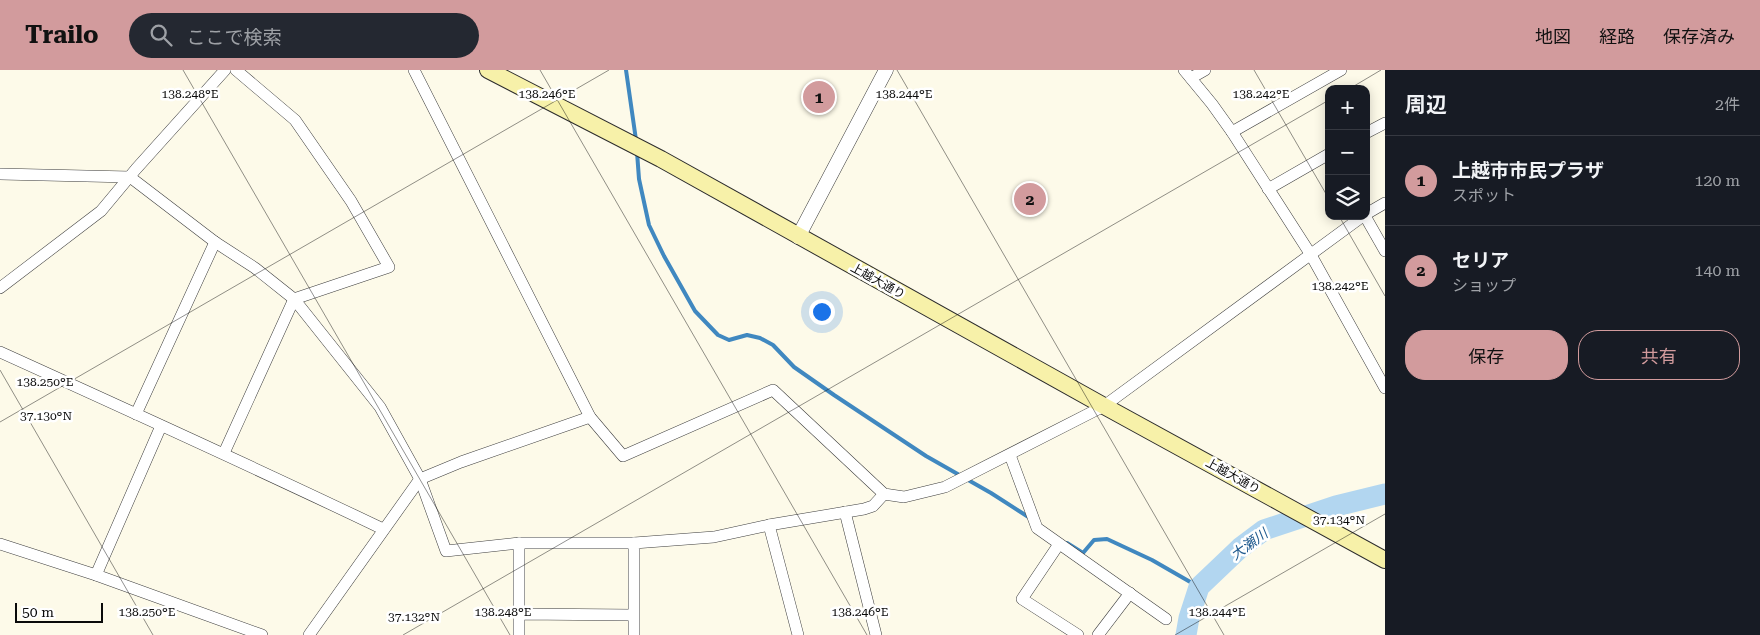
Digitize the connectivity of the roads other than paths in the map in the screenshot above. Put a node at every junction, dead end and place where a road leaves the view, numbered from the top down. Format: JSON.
{"nodes":[{"id":1,"x":225,"y":70,"type":"edge"},
{"id":2,"x":236,"y":70,"type":"edge"},
{"id":3,"x":414,"y":70,"type":"edge"},
{"id":4,"x":488,"y":70,"type":"edge"},
{"id":5,"x":886,"y":70,"type":"edge"},
{"id":6,"x":1205,"y":70,"type":"edge"},
{"id":7,"x":1340,"y":70,"type":"edge"},
{"id":8,"x":1188,"y":74,"type":"edge"},
{"id":9,"x":1385,"y":123,"type":"edge"},
{"id":10,"x":1370,"y":131,"type":"edge"},
{"id":11,"x":1232,"y":132,"type":"junction"},
{"id":12,"x":1325,"y":156,"type":"edge"},
{"id":13,"x":0,"y":174,"type":"edge"},
{"id":14,"x":130,"y":177,"type":"junction"},
{"id":15,"x":1268,"y":189,"type":"junction"},
{"id":16,"x":1385,"y":203,"type":"edge"},
{"id":17,"x":1370,"y":213,"type":"edge"},
{"id":18,"x":1359,"y":220,"type":"edge"},
{"id":19,"x":1367,"y":220,"type":"edge"},
{"id":20,"x":798,"y":237,"type":"junction"},
{"id":21,"x":215,"y":242,"type":"junction"},
{"id":22,"x":1385,"y":251,"type":"edge"},
{"id":23,"x":1310,"y":255,"type":"junction"},
{"id":24,"x":0,"y":288,"type":"edge"},
{"id":25,"x":294,"y":299,"type":"junction"},
{"id":26,"x":0,"y":352,"type":"edge"},
{"id":27,"x":1385,"y":388,"type":"edge"},
{"id":28,"x":1104,"y":406,"type":"junction"},
{"id":29,"x":136,"y":414,"type":"junction"},
{"id":30,"x":590,"y":417,"type":"junction"},
{"id":31,"x":161,"y":426,"type":"junction"},
{"id":32,"x":224,"y":453,"type":"junction"},
{"id":33,"x":1010,"y":455,"type":"junction"},
{"id":34,"x":420,"y":479,"type":"junction"},
{"id":35,"x":884,"y":494,"type":"junction"},
{"id":36,"x":845,"y":512,"type":"junction"},
{"id":37,"x":769,"y":525,"type":"junction"},
{"id":38,"x":383,"y":529,"type":"junction"},
{"id":39,"x":520,"y":543,"type":"junction"},
{"id":40,"x":634,"y":543,"type":"junction"},
{"id":41,"x":0,"y":544,"type":"edge"},
{"id":42,"x":1058,"y":544,"type":"junction"},
{"id":43,"x":1385,"y":560,"type":"edge"},
{"id":44,"x":96,"y":574,"type":"junction"},
{"id":45,"x":1130,"y":593,"type":"junction"},
{"id":46,"x":519,"y":614,"type":"junction"},
{"id":47,"x":633,"y":615,"type":"junction"},
{"id":48,"x":1166,"y":619,"type":"dead end"},
{"id":49,"x":262,"y":635,"type":"edge"},
{"id":50,"x":309,"y":635,"type":"edge"},
{"id":51,"x":519,"y":635,"type":"edge"},
{"id":52,"x":634,"y":635,"type":"edge"},
{"id":53,"x":798,"y":635,"type":"edge"},
{"id":54,"x":876,"y":635,"type":"edge"},
{"id":55,"x":1078,"y":635,"type":"edge"},
{"id":56,"x":1098,"y":635,"type":"edge"}],
"edges":[{"from":1,"to":14,"type":"street"},
{"from":2,"to":25,"type":"street"},
{"from":3,"to":30,"type":"street"},
{"from":4,"to":20,"type":"main road","name":"上越大通り"},
{"from":5,"to":20,"type":"street"},
{"from":6,"to":8,"type":"street"},
{"from":7,"to":11,"type":"street"},
{"from":8,"to":11,"type":"street"},
{"from":9,"to":10,"type":"street"},
{"from":11,"to":15,"type":"street"},
{"from":12,"to":15,"type":"street"},
{"from":13,"to":14,"type":"street"},
{"from":14,"to":21,"type":"street"},
{"from":14,"to":24,"type":"street"},
{"from":15,"to":23,"type":"street"},
{"from":16,"to":17,"type":"street"},
{"from":18,"to":23,"type":"street"},
{"from":19,"to":22,"type":"street"},
{"from":20,"to":28,"type":"main road","name":"上越大通り"},
{"from":21,"to":25,"type":"street"},
{"from":21,"to":29,"type":"street"},
{"from":23,"to":27,"type":"street"},
{"from":23,"to":28,"type":"street"},
{"from":25,"to":32,"type":"street"},
{"from":25,"to":34,"type":"street"},
{"from":26,"to":29,"type":"street"},
{"from":28,"to":33,"type":"street"},
{"from":28,"to":43,"type":"main road","name":"上越大通り"},
{"from":29,"to":31,"type":"street"},
{"from":30,"to":34,"type":"street"},
{"from":30,"to":35,"type":"street"},
{"from":31,"to":32,"type":"street"},
{"from":31,"to":44,"type":"street"},
{"from":32,"to":38,"type":"street"},
{"from":33,"to":35,"type":"street"},
{"from":33,"to":42,"type":"street"},
{"from":34,"to":38,"type":"street"},
{"from":34,"to":39,"type":"street"},
{"from":35,"to":36,"type":"street"},
{"from":36,"to":37,"type":"street"},
{"from":36,"to":54,"type":"street"},
{"from":37,"to":40,"type":"street"},
{"from":37,"to":53,"type":"street"},
{"from":38,"to":50,"type":"street"},
{"from":39,"to":40,"type":"street"},
{"from":39,"to":46,"type":"street"},
{"from":40,"to":47,"type":"street"},
{"from":41,"to":44,"type":"street"},
{"from":42,"to":45,"type":"street"},
{"from":42,"to":55,"type":"street"},
{"from":44,"to":49,"type":"street"},
{"from":45,"to":48,"type":"street"},
{"from":45,"to":56,"type":"street"},
{"from":46,"to":47,"type":"street"},
{"from":46,"to":51,"type":"street"},
{"from":47,"to":52,"type":"street"}]}
